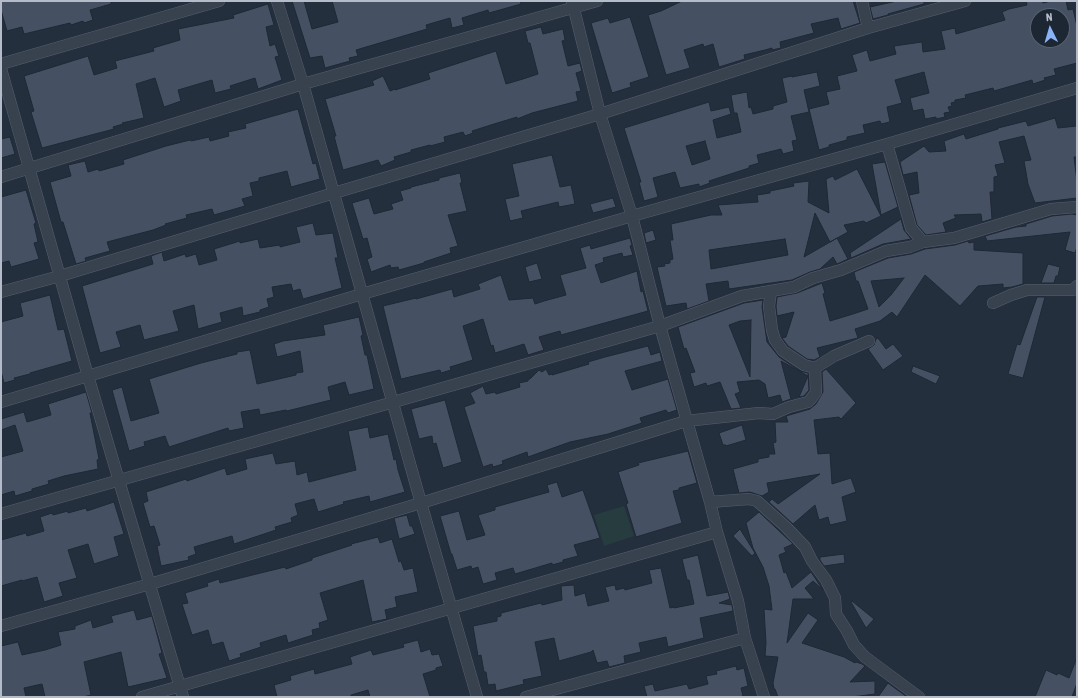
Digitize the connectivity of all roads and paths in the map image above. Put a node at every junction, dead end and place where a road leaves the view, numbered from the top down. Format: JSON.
{"nodes":[{"id":1,"x":219,"y":1,"type":"edge"},
{"id":2,"x":277,"y":1,"type":"edge"},
{"id":3,"x":597,"y":1,"type":"edge"},
{"id":4,"x":862,"y":1,"type":"edge"},
{"id":5,"x":965,"y":1,"type":"edge"},
{"id":6,"x":572,"y":5,"type":"edge"},
{"id":7,"x":868,"y":28,"type":"junction"},
{"id":8,"x":1,"y":64,"type":"edge"},
{"id":9,"x":1,"y":68,"type":"edge"},
{"id":10,"x":303,"y":84,"type":"junction"},
{"id":11,"x":1077,"y":88,"type":"edge"},
{"id":12,"x":600,"y":114,"type":"junction"},
{"id":13,"x":887,"y":144,"type":"junction"},
{"id":14,"x":30,"y":169,"type":"junction"},
{"id":15,"x":1,"y":177,"type":"edge"},
{"id":16,"x":334,"y":193,"type":"junction"},
{"id":17,"x":1077,"y":207,"type":"edge"},
{"id":18,"x":632,"y":216,"type":"junction"},
{"id":19,"x":923,"y":242,"type":"junction"},
{"id":20,"x":60,"y":276,"type":"junction"},
{"id":21,"x":1077,"y":286,"type":"edge"},
{"id":22,"x":771,"y":291,"type":"junction"},
{"id":23,"x":1,"y":292,"type":"edge"},
{"id":24,"x":362,"y":294,"type":"junction"},
{"id":25,"x":993,"y":303,"type":"dead end"},
{"id":26,"x":660,"y":326,"type":"junction"},
{"id":27,"x":870,"y":341,"type":"dead end"},
{"id":28,"x":815,"y":368,"type":"junction"},
{"id":29,"x":88,"y":376,"type":"junction"},
{"id":30,"x":1,"y":402,"type":"edge"},
{"id":31,"x":392,"y":402,"type":"junction"},
{"id":32,"x":686,"y":421,"type":"junction"},
{"id":33,"x":119,"y":481,"type":"junction"},
{"id":34,"x":710,"y":502,"type":"junction"},
{"id":35,"x":421,"y":503,"type":"junction"},
{"id":36,"x":1,"y":514,"type":"edge"},
{"id":37,"x":717,"y":532,"type":"junction"},
{"id":38,"x":150,"y":584,"type":"junction"},
{"id":39,"x":452,"y":608,"type":"junction"},
{"id":40,"x":1,"y":626,"type":"edge"},
{"id":41,"x":745,"y":638,"type":"junction"},
{"id":42,"x":182,"y":692,"type":"edge"},
{"id":43,"x":142,"y":697,"type":"edge"},
{"id":44,"x":478,"y":697,"type":"edge"},
{"id":45,"x":526,"y":697,"type":"edge"},
{"id":46,"x":764,"y":697,"type":"edge"},
{"id":47,"x":919,"y":697,"type":"edge"}],
"edges":[{"from":1,"to":8,"type":"street"},
{"from":2,"to":10,"type":"street"},
{"from":3,"to":6,"type":"street"},
{"from":4,"to":7,"type":"street"},
{"from":5,"to":7,"type":"street"},
{"from":6,"to":10,"type":"street"},
{"from":6,"to":12,"type":"street"},
{"from":7,"to":12,"type":"street"},
{"from":9,"to":14,"type":"street"},
{"from":10,"to":14,"type":"street"},
{"from":10,"to":16,"type":"street"},
{"from":11,"to":13,"type":"street"},
{"from":12,"to":16,"type":"street"},
{"from":12,"to":18,"type":"street"},
{"from":13,"to":18,"type":"street"},
{"from":13,"to":19,"type":"street"},
{"from":14,"to":15,"type":"street"},
{"from":14,"to":20,"type":"street"},
{"from":16,"to":20,"type":"street"},
{"from":16,"to":24,"type":"street"},
{"from":17,"to":19,"type":"street"},
{"from":18,"to":24,"type":"street"},
{"from":18,"to":26,"type":"street"},
{"from":19,"to":22,"type":"street"},
{"from":20,"to":23,"type":"street"},
{"from":20,"to":29,"type":"street"},
{"from":21,"to":25,"type":"street"},
{"from":22,"to":26,"type":"street"},
{"from":22,"to":28,"type":"street"},
{"from":24,"to":29,"type":"street"},
{"from":24,"to":31,"type":"street"},
{"from":26,"to":31,"type":"street"},
{"from":26,"to":32,"type":"street"},
{"from":27,"to":28,"type":"street"},
{"from":28,"to":32,"type":"street"},
{"from":29,"to":30,"type":"street"},
{"from":29,"to":33,"type":"street"},
{"from":31,"to":33,"type":"street"},
{"from":31,"to":35,"type":"street"},
{"from":32,"to":34,"type":"street"},
{"from":32,"to":35,"type":"street"},
{"from":33,"to":36,"type":"street"},
{"from":33,"to":38,"type":"street"},
{"from":34,"to":37,"type":"street"},
{"from":34,"to":47,"type":"street"},
{"from":35,"to":38,"type":"street"},
{"from":35,"to":39,"type":"street"},
{"from":37,"to":39,"type":"street"},
{"from":37,"to":41,"type":"street"},
{"from":38,"to":40,"type":"street"},
{"from":38,"to":42,"type":"street"},
{"from":39,"to":42,"type":"street"},
{"from":39,"to":44,"type":"street"},
{"from":41,"to":45,"type":"street"},
{"from":41,"to":46,"type":"street"},
{"from":42,"to":43,"type":"street"}]}
